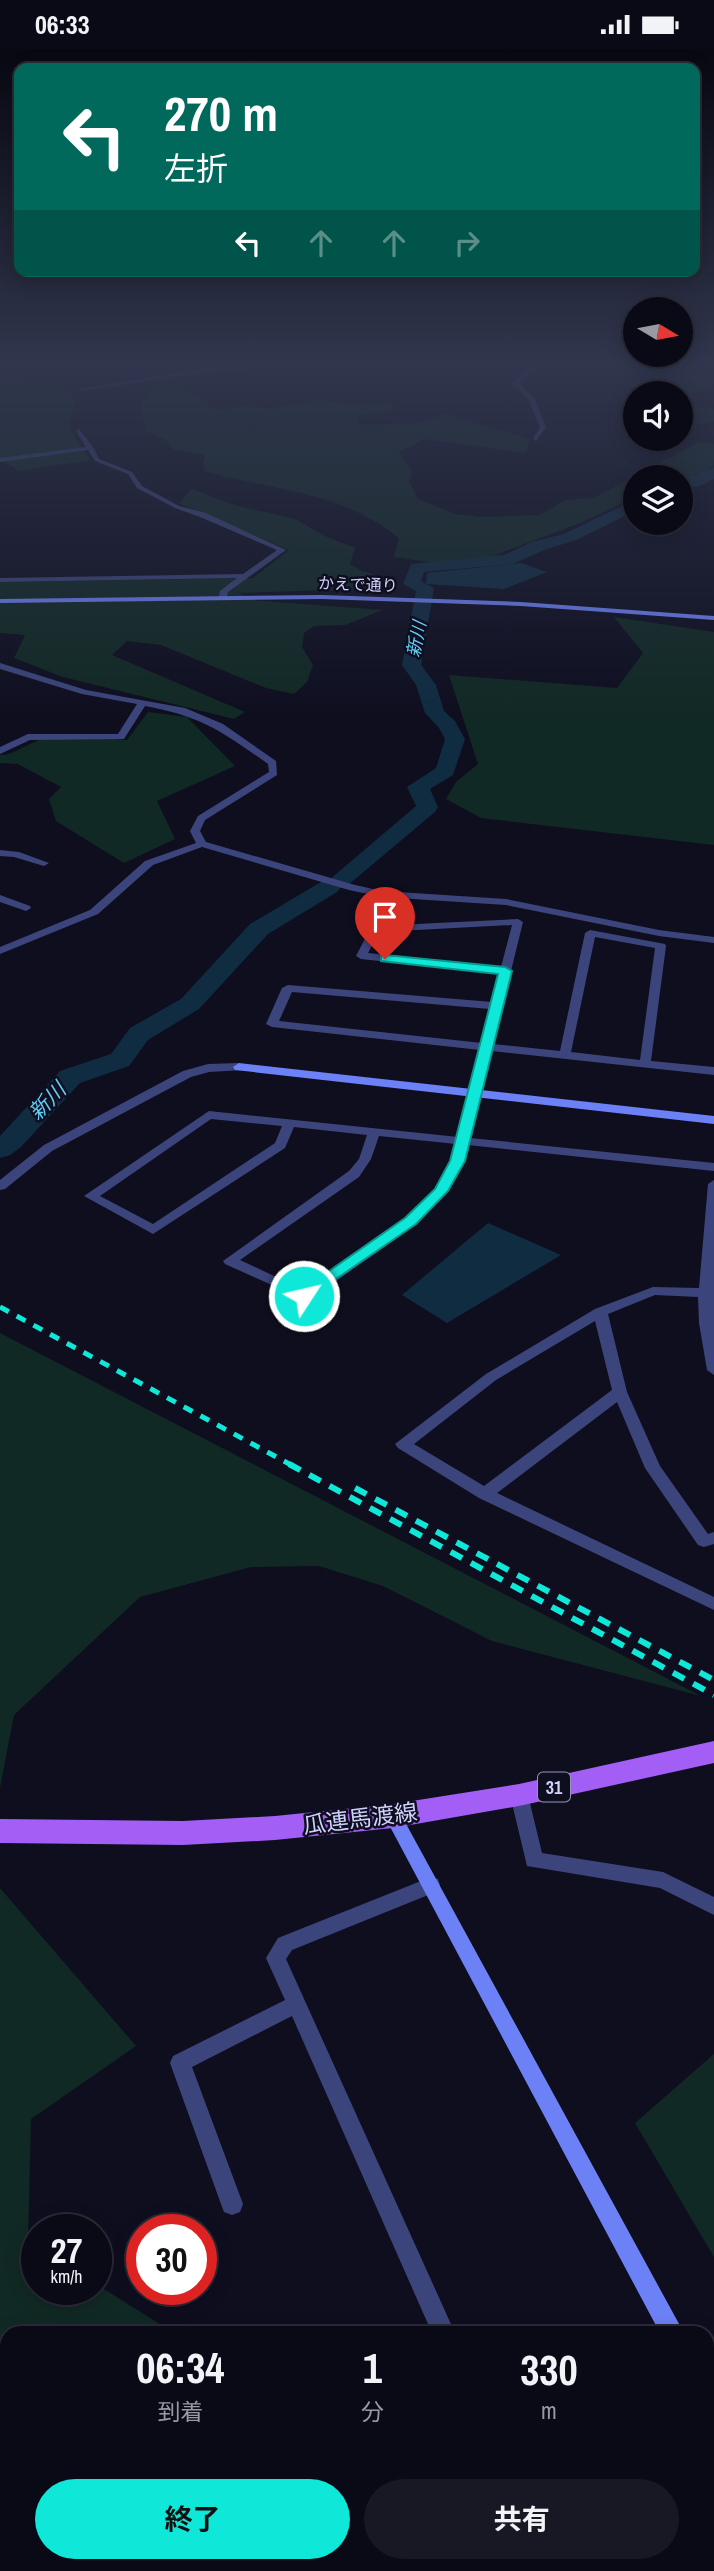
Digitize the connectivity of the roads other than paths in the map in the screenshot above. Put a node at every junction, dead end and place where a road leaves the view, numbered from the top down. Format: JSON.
{"nodes":[{"id":1,"x":136,"y":482,"type":"edge"},
{"id":2,"x":243,"y":576,"type":"junction"},
{"id":3,"x":0,"y":580,"type":"edge"},
{"id":4,"x":223,"y":597,"type":"junction"},
{"id":5,"x":0,"y":601,"type":"edge"},
{"id":6,"x":714,"y":618,"type":"edge"},
{"id":7,"x":0,"y":666,"type":"edge"},
{"id":8,"x":143,"y":702,"type":"junction"},
{"id":9,"x":0,"y":751,"type":"edge"},
{"id":10,"x":202,"y":844,"type":"junction"},
{"id":11,"x":0,"y":853,"type":"edge"},
{"id":12,"x":44,"y":863,"type":"dead end"},
{"id":13,"x":0,"y":898,"type":"edge"},
{"id":14,"x":26,"y":908,"type":"dead end"},
{"id":15,"x":714,"y":940,"type":"edge"},
{"id":16,"x":0,"y":951,"type":"edge"},
{"id":17,"x":505,"y":971,"type":"junction"},
{"id":18,"x":495,"y":1006,"type":"junction"},
{"id":19,"x":486,"y":1047,"type":"junction"},
{"id":20,"x":565,"y":1055,"type":"junction"},
{"id":21,"x":645,"y":1064,"type":"junction"},
{"id":22,"x":714,"y":1071,"type":"edge"},
{"id":23,"x":475,"y":1094,"type":"junction"},
{"id":24,"x":714,"y":1120,"type":"edge"},
{"id":25,"x":290,"y":1122,"type":"junction"},
{"id":26,"x":374,"y":1132,"type":"junction"},
{"id":27,"x":461,"y":1142,"type":"junction"},
{"id":28,"x":714,"y":1167,"type":"edge"},
{"id":29,"x":714,"y":1184,"type":"edge"},
{"id":30,"x":0,"y":1186,"type":"edge"},
{"id":31,"x":709,"y":1292,"type":"edge"},
{"id":32,"x":600,"y":1312,"type":"junction"},
{"id":33,"x":714,"y":1370,"type":"edge"},
{"id":34,"x":620,"y":1392,"type":"junction"},
{"id":35,"x":485,"y":1494,"type":"junction"},
{"id":36,"x":714,"y":1538,"type":"edge"},
{"id":37,"x":714,"y":1604,"type":"edge"},
{"id":38,"x":714,"y":1752,"type":"edge"},
{"id":39,"x":519,"y":1795,"type":"junction"},
{"id":40,"x":393,"y":1816,"type":"junction"},
{"id":41,"x":0,"y":1831,"type":"edge"},
{"id":42,"x":431,"y":1885,"type":"junction"},
{"id":43,"x":714,"y":1907,"type":"edge"},
{"id":44,"x":296,"y":2004,"type":"junction"},
{"id":45,"x":232,"y":2204,"type":"dead end"},
{"id":46,"x":441,"y":2326,"type":"edge"},
{"id":47,"x":669,"y":2326,"type":"edge"}],
"edges":[{"from":1,"to":2,"type":"street"},
{"from":2,"to":3,"type":"street"},
{"from":2,"to":4,"type":"street"},
{"from":4,"to":5,"type":"street","name":"かえで通り"},
{"from":4,"to":6,"type":"street","name":"かえで通り"},
{"from":7,"to":8,"type":"street"},
{"from":8,"to":9,"type":"street"},
{"from":8,"to":10,"type":"street"},
{"from":10,"to":15,"type":"street"},
{"from":10,"to":16,"type":"street"},
{"from":11,"to":12,"type":"street"},
{"from":13,"to":14,"type":"street"},
{"from":17,"to":17,"type":"street"},
{"from":17,"to":18,"type":"street"},
{"from":18,"to":19,"type":"street"},
{"from":18,"to":19,"type":"street"},
{"from":19,"to":20,"type":"street"},
{"from":19,"to":23,"type":"street"},
{"from":20,"to":21,"type":"street"},
{"from":20,"to":21,"type":"street"},
{"from":21,"to":22,"type":"street"},
{"from":23,"to":24,"type":"street"},
{"from":23,"to":27,"type":"street"},
{"from":23,"to":30,"type":"street"},
{"from":25,"to":25,"type":"street"},
{"from":25,"to":26,"type":"street"},
{"from":26,"to":27,"type":"street"},
{"from":26,"to":27,"type":"street"},
{"from":27,"to":28,"type":"street"},
{"from":29,"to":31,"type":"street"},
{"from":31,"to":32,"type":"street"},
{"from":31,"to":33,"type":"street"},
{"from":32,"to":34,"type":"street"},
{"from":32,"to":35,"type":"street"},
{"from":34,"to":35,"type":"street"},
{"from":34,"to":36,"type":"street"},
{"from":35,"to":37,"type":"street"},
{"from":38,"to":39,"type":"main road","name":"瓜連馬渡線","number":"31"},
{"from":39,"to":40,"type":"main road","name":"瓜連馬渡線","number":"31"},
{"from":39,"to":43,"type":"street"},
{"from":40,"to":41,"type":"main road","name":"瓜連馬渡線","number":"31"},
{"from":40,"to":42,"type":"street"},
{"from":42,"to":44,"type":"street"},
{"from":42,"to":47,"type":"street"},
{"from":44,"to":45,"type":"street"},
{"from":44,"to":46,"type":"street"}]}
